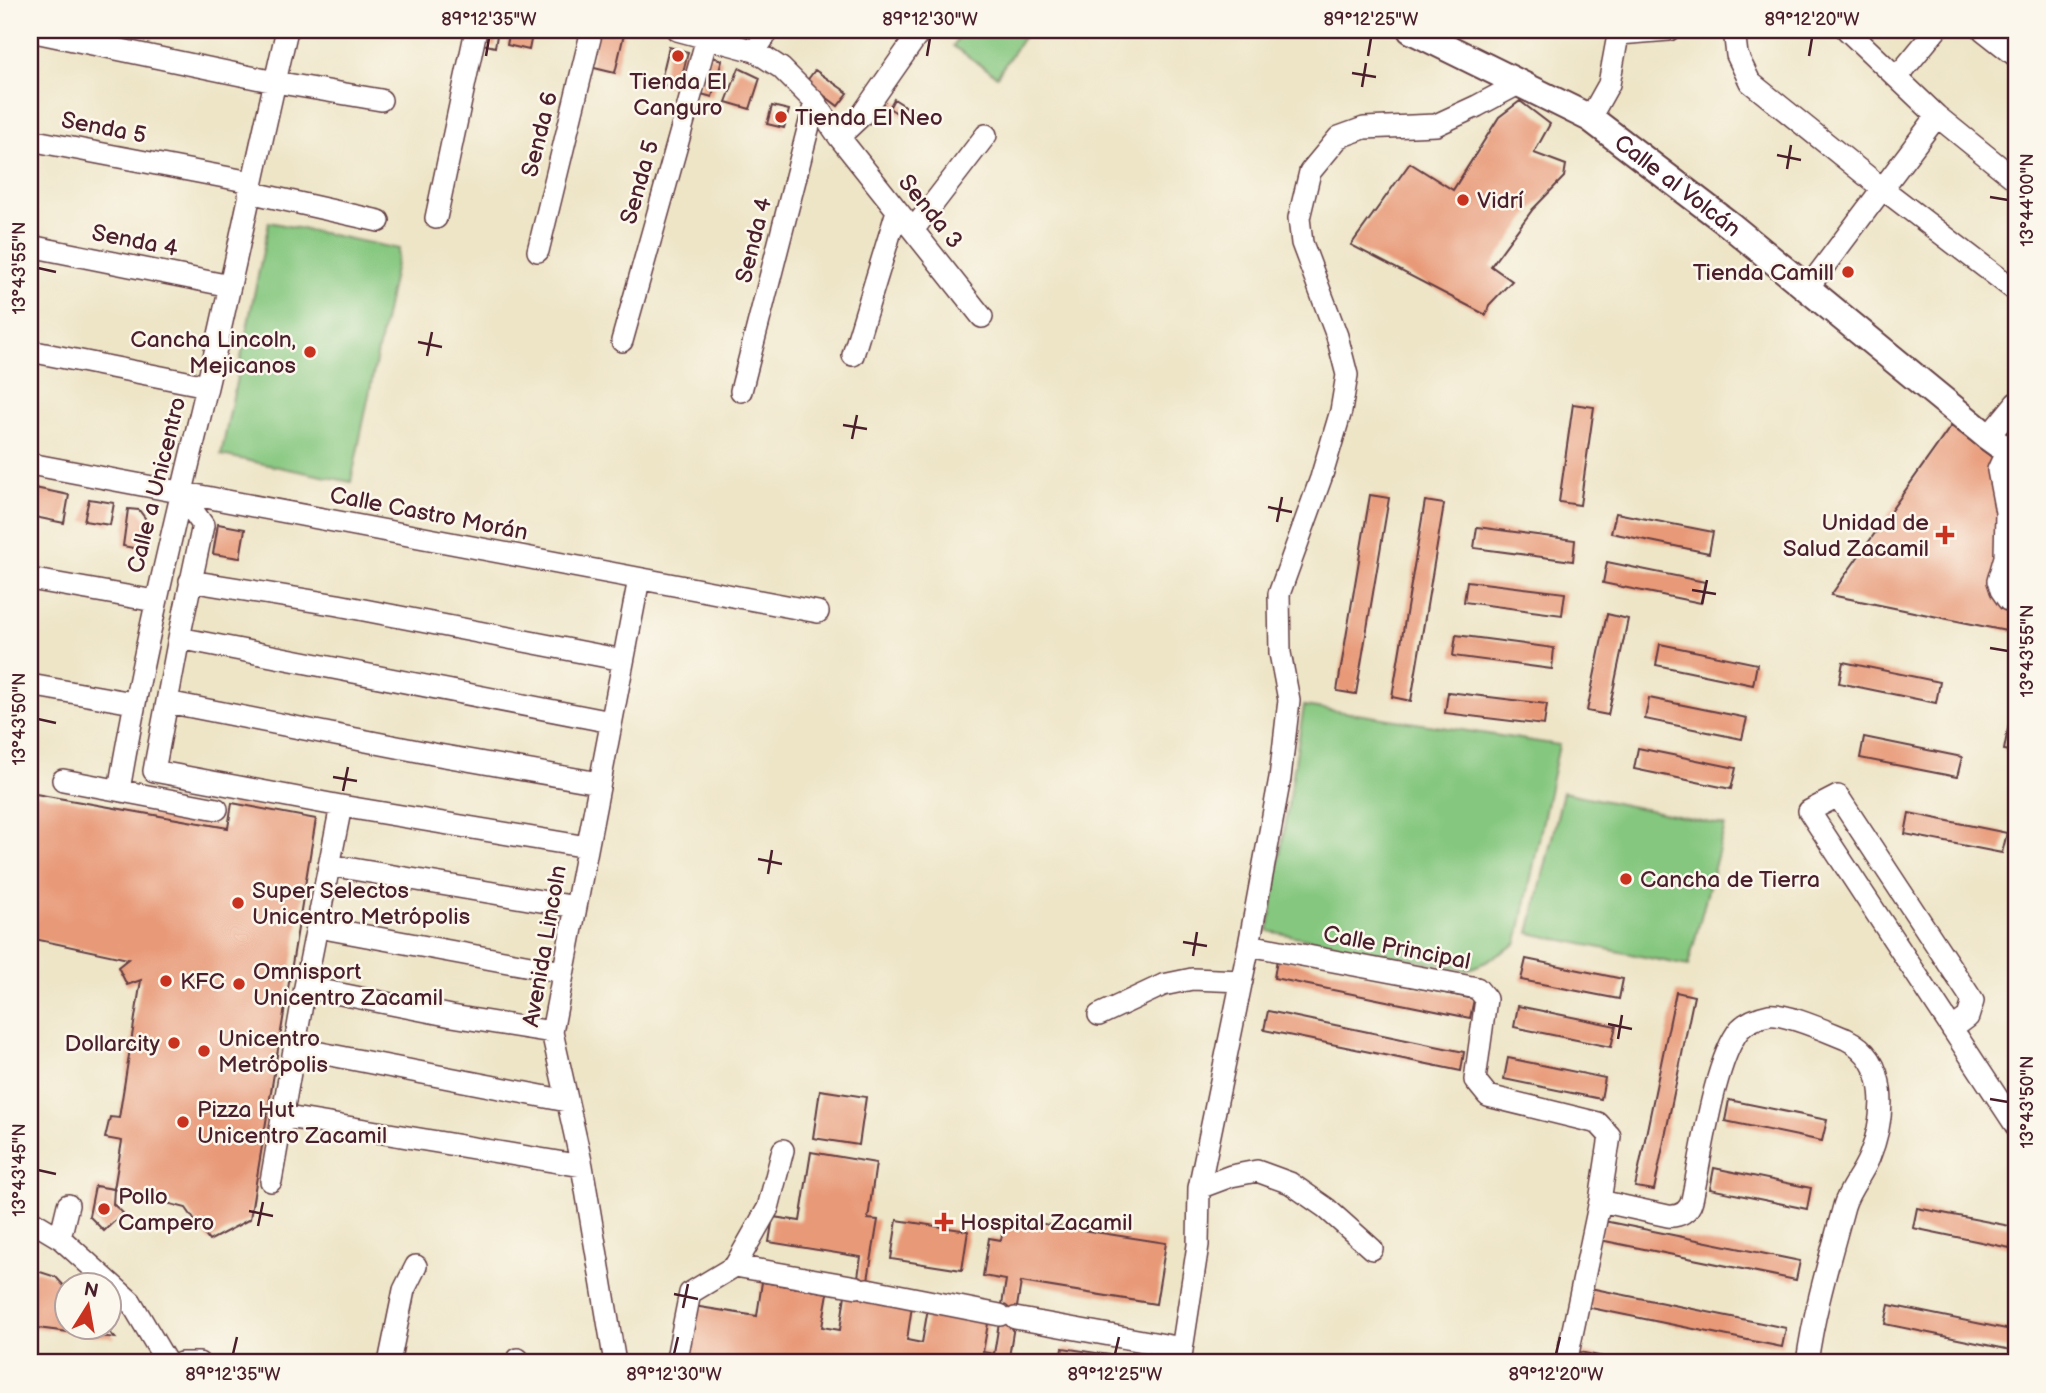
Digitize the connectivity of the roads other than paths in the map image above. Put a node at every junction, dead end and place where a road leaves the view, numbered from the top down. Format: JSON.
{"nodes":[{"id":1,"x":288,"y":30,"type":"edge"},
{"id":2,"x":476,"y":30,"type":"edge"},
{"id":3,"x":592,"y":30,"type":"edge"},
{"id":4,"x":677,"y":30,"type":"edge"},
{"id":5,"x":769,"y":30,"type":"edge"},
{"id":6,"x":921,"y":30,"type":"edge"},
{"id":7,"x":1411,"y":30,"type":"edge"},
{"id":8,"x":1669,"y":30,"type":"edge"},
{"id":9,"x":1734,"y":30,"type":"edge"},
{"id":10,"x":1847,"y":30,"type":"edge"},
{"id":11,"x":1936,"y":30,"type":"edge"},
{"id":12,"x":1983,"y":30,"type":"edge"},
{"id":13,"x":30,"y":31,"type":"edge"},
{"id":14,"x":1619,"y":32,"type":"edge"},
{"id":15,"x":708,"y":38,"type":"junction"},
{"id":16,"x":755,"y":51,"type":"junction"},
{"id":17,"x":2016,"y":56,"type":"edge"},
{"id":18,"x":1898,"y":76,"type":"junction"},
{"id":19,"x":275,"y":82,"type":"junction"},
{"id":20,"x":1522,"y":82,"type":"junction"},
{"id":21,"x":381,"y":100,"type":"dead end"},
{"id":22,"x":815,"y":102,"type":"junction"},
{"id":23,"x":1937,"y":116,"type":"junction"},
{"id":24,"x":1590,"y":117,"type":"junction"},
{"id":25,"x":986,"y":135,"type":"dead end"},
{"id":26,"x":839,"y":138,"type":"junction"},
{"id":27,"x":30,"y":140,"type":"edge"},
{"id":28,"x":2016,"y":180,"type":"edge"},
{"id":29,"x":250,"y":187,"type":"junction"},
{"id":30,"x":1883,"y":189,"type":"junction"},
{"id":31,"x":897,"y":211,"type":"junction"},
{"id":32,"x":436,"y":218,"type":"dead end"},
{"id":33,"x":379,"y":221,"type":"dead end"},
{"id":34,"x":913,"y":230,"type":"junction"},
{"id":35,"x":30,"y":246,"type":"edge"},
{"id":36,"x":538,"y":251,"type":"dead end"},
{"id":37,"x":230,"y":286,"type":"junction"},
{"id":38,"x":1807,"y":289,"type":"junction"},
{"id":39,"x":2016,"y":291,"type":"edge"},
{"id":40,"x":982,"y":317,"type":"dead end"},
{"id":41,"x":622,"y":341,"type":"dead end"},
{"id":42,"x":30,"y":351,"type":"edge"},
{"id":43,"x":853,"y":355,"type":"dead end"},
{"id":44,"x":207,"y":386,"type":"junction"},
{"id":45,"x":741,"y":391,"type":"dead end"},
{"id":46,"x":2016,"y":403,"type":"edge"},
{"id":47,"x":2007,"y":446,"type":"edge"},
{"id":48,"x":30,"y":464,"type":"edge"},
{"id":49,"x":181,"y":494,"type":"junction"},
{"id":50,"x":30,"y":579,"type":"edge"},
{"id":51,"x":639,"y":579,"type":"junction"},
{"id":52,"x":190,"y":581,"type":"junction"},
{"id":53,"x":2008,"y":600,"type":"dead end"},
{"id":54,"x":155,"y":601,"type":"junction"},
{"id":55,"x":818,"y":612,"type":"dead end"},
{"id":56,"x":179,"y":638,"type":"junction"},
{"id":57,"x":623,"y":660,"type":"junction"},
{"id":58,"x":30,"y":685,"type":"edge"},
{"id":59,"x":167,"y":702,"type":"junction"},
{"id":60,"x":133,"y":703,"type":"junction"},
{"id":61,"x":611,"y":722,"type":"junction"},
{"id":62,"x":64,"y":780,"type":"dead end"},
{"id":63,"x":600,"y":783,"type":"junction"},
{"id":64,"x":119,"y":790,"type":"junction"},
{"id":65,"x":341,"y":806,"type":"junction"},
{"id":66,"x":217,"y":808,"type":"dead end"},
{"id":67,"x":587,"y":847,"type":"junction"},
{"id":68,"x":329,"y":865,"type":"junction"},
{"id":69,"x":576,"y":907,"type":"junction"},
{"id":70,"x":318,"y":927,"type":"junction"},
{"id":71,"x":1249,"y":946,"type":"junction"},
{"id":72,"x":563,"y":972,"type":"junction"},
{"id":73,"x":1242,"y":981,"type":"junction"},
{"id":74,"x":305,"y":987,"type":"junction"},
{"id":75,"x":1098,"y":1015,"type":"dead end"},
{"id":76,"x":1952,"y":1030,"type":"junction"},
{"id":77,"x":552,"y":1032,"type":"junction"},
{"id":78,"x":295,"y":1048,"type":"junction"},
{"id":79,"x":568,"y":1101,"type":"junction"},
{"id":80,"x":281,"y":1116,"type":"junction"},
{"id":81,"x":2016,"y":1126,"type":"edge"},
{"id":82,"x":783,"y":1150,"type":"dead end"},
{"id":83,"x":582,"y":1166,"type":"junction"},
{"id":84,"x":271,"y":1181,"type":"dead end"},
{"id":85,"x":1199,"y":1188,"type":"junction"},
{"id":86,"x":1600,"y":1201,"type":"junction"},
{"id":87,"x":68,"y":1205,"type":"dead end"},
{"id":88,"x":30,"y":1220,"type":"edge"},
{"id":89,"x":60,"y":1238,"type":"junction"},
{"id":90,"x":1372,"y":1249,"type":"dead end"},
{"id":91,"x":416,"y":1266,"type":"dead end"},
{"id":92,"x":735,"y":1266,"type":"junction"},
{"id":93,"x":1181,"y":1355,"type":"edge"},
{"id":94,"x":167,"y":1363,"type":"edge"},
{"id":95,"x":181,"y":1363,"type":"edge"},
{"id":96,"x":199,"y":1363,"type":"edge"},
{"id":97,"x":389,"y":1363,"type":"edge"},
{"id":98,"x":615,"y":1363,"type":"edge"},
{"id":99,"x":676,"y":1363,"type":"edge"},
{"id":100,"x":1566,"y":1363,"type":"edge"},
{"id":101,"x":1807,"y":1363,"type":"edge"}],
"edges":[{"from":1,"to":19,"type":"street","name":"Calle a Unicentro"},
{"from":2,"to":32,"type":"street"},
{"from":3,"to":36,"type":"street","name":"Senda 6"},
{"from":4,"to":15,"type":"street"},
{"from":5,"to":16,"type":"street"},
{"from":6,"to":26,"type":"street"},
{"from":7,"to":20,"type":"main road","name":"Calle al Volcán"},
{"from":8,"to":14,"type":"street"},
{"from":9,"to":30,"type":"street"},
{"from":10,"to":18,"type":"street"},
{"from":11,"to":18,"type":"street"},
{"from":12,"to":17,"type":"street"},
{"from":13,"to":19,"type":"street"},
{"from":14,"to":24,"type":"street"},
{"from":15,"to":16,"type":"street"},
{"from":15,"to":41,"type":"street","name":"Senda 5"},
{"from":16,"to":22,"type":"street"},
{"from":18,"to":23,"type":"street"},
{"from":19,"to":21,"type":"street"},
{"from":19,"to":29,"type":"street","name":"Calle a Unicentro"},
{"from":20,"to":24,"type":"main road","name":"Calle al Volcán"},
{"from":20,"to":71,"type":"street"},
{"from":22,"to":26,"type":"street"},
{"from":22,"to":45,"type":"street","name":"Senda 4"},
{"from":23,"to":28,"type":"street"},
{"from":23,"to":30,"type":"street"},
{"from":24,"to":38,"type":"main road","name":"Calle al Volcán"},
{"from":25,"to":34,"type":"street"},
{"from":26,"to":31,"type":"street","name":"Senda 3"},
{"from":27,"to":29,"type":"street","name":"Senda 5"},
{"from":29,"to":33,"type":"street","name":"Senda 5"},
{"from":29,"to":37,"type":"street","name":"Calle a Unicentro"},
{"from":30,"to":38,"type":"street"},
{"from":30,"to":39,"type":"street"},
{"from":31,"to":34,"type":"street","name":"Senda 3"},
{"from":31,"to":43,"type":"street"},
{"from":34,"to":40,"type":"street","name":"Senda 3"},
{"from":35,"to":37,"type":"street","name":"Senda 4"},
{"from":37,"to":44,"type":"street","name":"Calle a Unicentro"},
{"from":38,"to":47,"type":"main road","name":"Calle al Volcán"},
{"from":42,"to":44,"type":"street"},
{"from":44,"to":49,"type":"street","name":"Calle a Unicentro"},
{"from":46,"to":47,"type":"street"},
{"from":47,"to":53,"type":"street"},
{"from":48,"to":49,"type":"street","name":"Calle Castro Morán"},
{"from":49,"to":51,"type":"street","name":"Calle Castro Morán"},
{"from":49,"to":52,"type":"street"},
{"from":49,"to":54,"type":"street","name":"Calle a Unicentro"},
{"from":50,"to":54,"type":"street"},
{"from":51,"to":55,"type":"street","name":"Calle Castro Morán"},
{"from":51,"to":57,"type":"street","name":"Avenida Lincoln"},
{"from":52,"to":56,"type":"street"},
{"from":52,"to":57,"type":"street"},
{"from":54,"to":60,"type":"street","name":"Calle a Unicentro"},
{"from":56,"to":59,"type":"street"},
{"from":56,"to":61,"type":"street"},
{"from":57,"to":61,"type":"street","name":"Avenida Lincoln"},
{"from":58,"to":60,"type":"street"},
{"from":59,"to":63,"type":"street"},
{"from":59,"to":65,"type":"street"},
{"from":60,"to":64,"type":"street","name":"Calle a Unicentro"},
{"from":61,"to":63,"type":"street","name":"Avenida Lincoln"},
{"from":62,"to":64,"type":"street"},
{"from":63,"to":67,"type":"street","name":"Avenida Lincoln"},
{"from":64,"to":66,"type":"street"},
{"from":65,"to":67,"type":"street"},
{"from":65,"to":68,"type":"street"},
{"from":67,"to":69,"type":"street","name":"Avenida Lincoln"},
{"from":68,"to":69,"type":"street"},
{"from":68,"to":70,"type":"street"},
{"from":69,"to":72,"type":"street","name":"Avenida Lincoln"},
{"from":70,"to":72,"type":"street"},
{"from":70,"to":74,"type":"street"},
{"from":71,"to":73,"type":"street"},
{"from":71,"to":86,"type":"street","name":"Calle Principal"},
{"from":72,"to":77,"type":"street","name":"Avenida Lincoln"},
{"from":73,"to":75,"type":"street"},
{"from":73,"to":85,"type":"street"},
{"from":74,"to":77,"type":"street"},
{"from":74,"to":78,"type":"street"},
{"from":76,"to":76,"type":"street"},
{"from":76,"to":81,"type":"street"},
{"from":77,"to":79,"type":"street","name":"Avenida Lincoln"},
{"from":78,"to":79,"type":"street"},
{"from":78,"to":80,"type":"street"},
{"from":79,"to":83,"type":"street","name":"Avenida Lincoln"},
{"from":80,"to":83,"type":"street"},
{"from":80,"to":84,"type":"street"},
{"from":82,"to":92,"type":"street"},
{"from":83,"to":98,"type":"street","name":"Avenida Lincoln"},
{"from":85,"to":90,"type":"street"},
{"from":85,"to":93,"type":"street"},
{"from":86,"to":100,"type":"street","name":"Calle Principal"},
{"from":86,"to":101,"type":"street"},
{"from":87,"to":89,"type":"street"},
{"from":88,"to":89,"type":"street"},
{"from":89,"to":94,"type":"street"},
{"from":91,"to":97,"type":"street"},
{"from":92,"to":93,"type":"street"},
{"from":92,"to":99,"type":"street"},
{"from":95,"to":96,"type":"street"}]}
